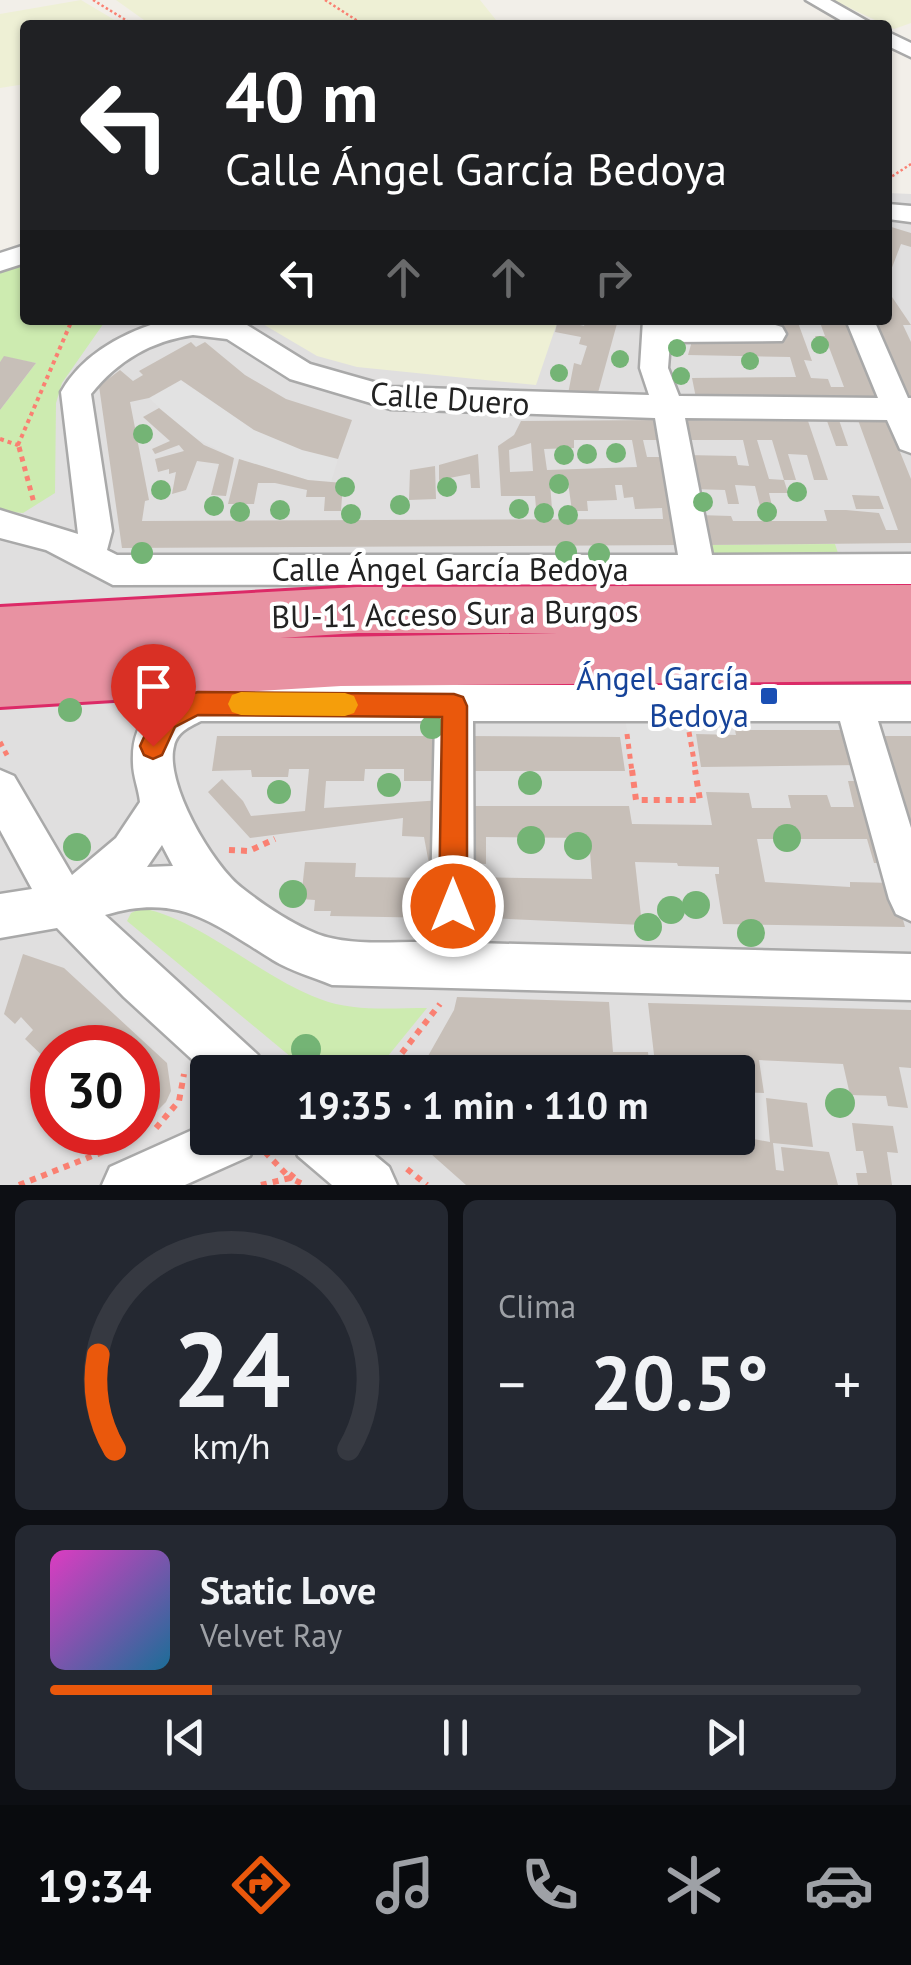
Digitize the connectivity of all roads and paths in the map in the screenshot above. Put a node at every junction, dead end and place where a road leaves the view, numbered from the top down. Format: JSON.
{"nodes":[{"id":1,"x":93,"y":0,"type":"edge"},
{"id":2,"x":325,"y":0,"type":"edge"},
{"id":3,"x":815,"y":0,"type":"edge"},
{"id":4,"x":126,"y":20,"type":"edge"},
{"id":5,"x":356,"y":20,"type":"edge"},
{"id":6,"x":854,"y":20,"type":"edge"},
{"id":7,"x":70,"y":325,"type":"edge"},
{"id":8,"x":862,"y":325,"type":"edge"},
{"id":9,"x":655,"y":326,"type":"edge"},
{"id":10,"x":772,"y":334,"type":"dead end"},
{"id":11,"x":668,"y":407,"type":"junction"},
{"id":12,"x":905,"y":410,"type":"edge"},
{"id":13,"x":0,"y":439,"type":"edge"},
{"id":14,"x":911,"y":441,"type":"edge"},
{"id":15,"x":18,"y":446,"type":"junction"},
{"id":16,"x":34,"y":503,"type":"dead end"},
{"id":17,"x":0,"y":524,"type":"edge"},
{"id":18,"x":84,"y":554,"type":"junction"},
{"id":19,"x":698,"y":568,"type":"junction"},
{"id":20,"x":911,"y":569,"type":"edge"},
{"id":21,"x":0,"y":608,"type":"edge"},
{"id":22,"x":911,"y":608,"type":"edge"},
{"id":23,"x":608,"y":610,"type":"junction"},
{"id":24,"x":0,"y":631,"type":"edge"},
{"id":25,"x":911,"y":656,"type":"edge"},
{"id":26,"x":0,"y":681,"type":"edge"},
{"id":27,"x":911,"y":703,"type":"edge"},
{"id":28,"x":854,"y":704,"type":"junction"},
{"id":29,"x":454,"y":706,"type":"junction"},
{"id":30,"x":625,"y":716,"type":"dead end"},
{"id":31,"x":686,"y":716,"type":"dead end"},
{"id":32,"x":0,"y":790,"type":"edge"},
{"id":33,"x":160,"y":800,"type":"junction"},
{"id":34,"x":275,"y":839,"type":"dead end"},
{"id":35,"x":205,"y":854,"type":"junction"},
{"id":36,"x":911,"y":900,"type":"edge"},
{"id":37,"x":224,"y":902,"type":"junction"},
{"id":38,"x":65,"y":905,"type":"junction"},
{"id":39,"x":0,"y":916,"type":"edge"},
{"id":40,"x":911,"y":976,"type":"edge"},
{"id":41,"x":446,"y":984,"type":"junction"},
{"id":42,"x":222,"y":1055,"type":"edge"},
{"id":43,"x":398,"y":1055,"type":"edge"},
{"id":44,"x":178,"y":1056,"type":"dead end"},
{"id":45,"x":160,"y":1124,"type":"edge"},
{"id":46,"x":190,"y":1148,"type":"edge"},
{"id":47,"x":303,"y":1158,"type":"edge"},
{"id":48,"x":120,"y":1166,"type":"edge"},
{"id":49,"x":19,"y":1185,"type":"edge"},
{"id":50,"x":262,"y":1185,"type":"edge"},
{"id":51,"x":305,"y":1185,"type":"edge"},
{"id":52,"x":371,"y":1185,"type":"edge"}],
"edges":[{"from":1,"to":4,"type":"path"},
{"from":2,"to":5,"type":"path"},
{"from":3,"to":6,"type":"street"},
{"from":7,"to":15,"type":"path"},
{"from":8,"to":12,"type":"street"},
{"from":9,"to":10,"type":"street"},
{"from":9,"to":11,"type":"street"},
{"from":11,"to":12,"type":"street","name":"Calle Duero"},
{"from":11,"to":18,"type":"street","name":"Calle Duero"},
{"from":11,"to":19,"type":"street"},
{"from":12,"to":14,"type":"street"},
{"from":13,"to":15,"type":"path"},
{"from":15,"to":16,"type":"path"},
{"from":17,"to":18,"type":"street","name":"Calle Ángel García Bedoya"},
{"from":18,"to":19,"type":"street","name":"Calle Ángel García Bedoya"},
{"from":19,"to":20,"type":"street","name":"Calle Ángel García Bedoya"},
{"from":21,"to":23,"type":"highway"},
{"from":22,"to":23,"type":"highway","name":"BU-11 Acceso Sur a Burgos"},
{"from":23,"to":24,"type":"highway","name":"BU-11 Acceso Sur a Burgos"},
{"from":25,"to":26,"type":"highway","name":"BU-11 Acceso Sur a Burgos"},
{"from":27,"to":28,"type":"street"},
{"from":28,"to":29,"type":"street"},
{"from":28,"to":36,"type":"street"},
{"from":29,"to":33,"type":"street"},
{"from":29,"to":41,"type":"street"},
{"from":30,"to":31,"type":"path"},
{"from":32,"to":38,"type":"street"},
{"from":33,"to":35,"type":"street"},
{"from":33,"to":38,"type":"street"},
{"from":34,"to":35,"type":"path"},
{"from":35,"to":37,"type":"street"},
{"from":37,"to":38,"type":"street"},
{"from":37,"to":41,"type":"street"},
{"from":38,"to":39,"type":"street"},
{"from":38,"to":42,"type":"street"},
{"from":40,"to":41,"type":"street"},
{"from":41,"to":43,"type":"path"},
{"from":44,"to":45,"type":"path"},
{"from":46,"to":48,"type":"street"},
{"from":47,"to":50,"type":"path"},
{"from":47,"to":51,"type":"path"},
{"from":47,"to":52,"type":"street"},
{"from":48,"to":49,"type":"path"}]}
